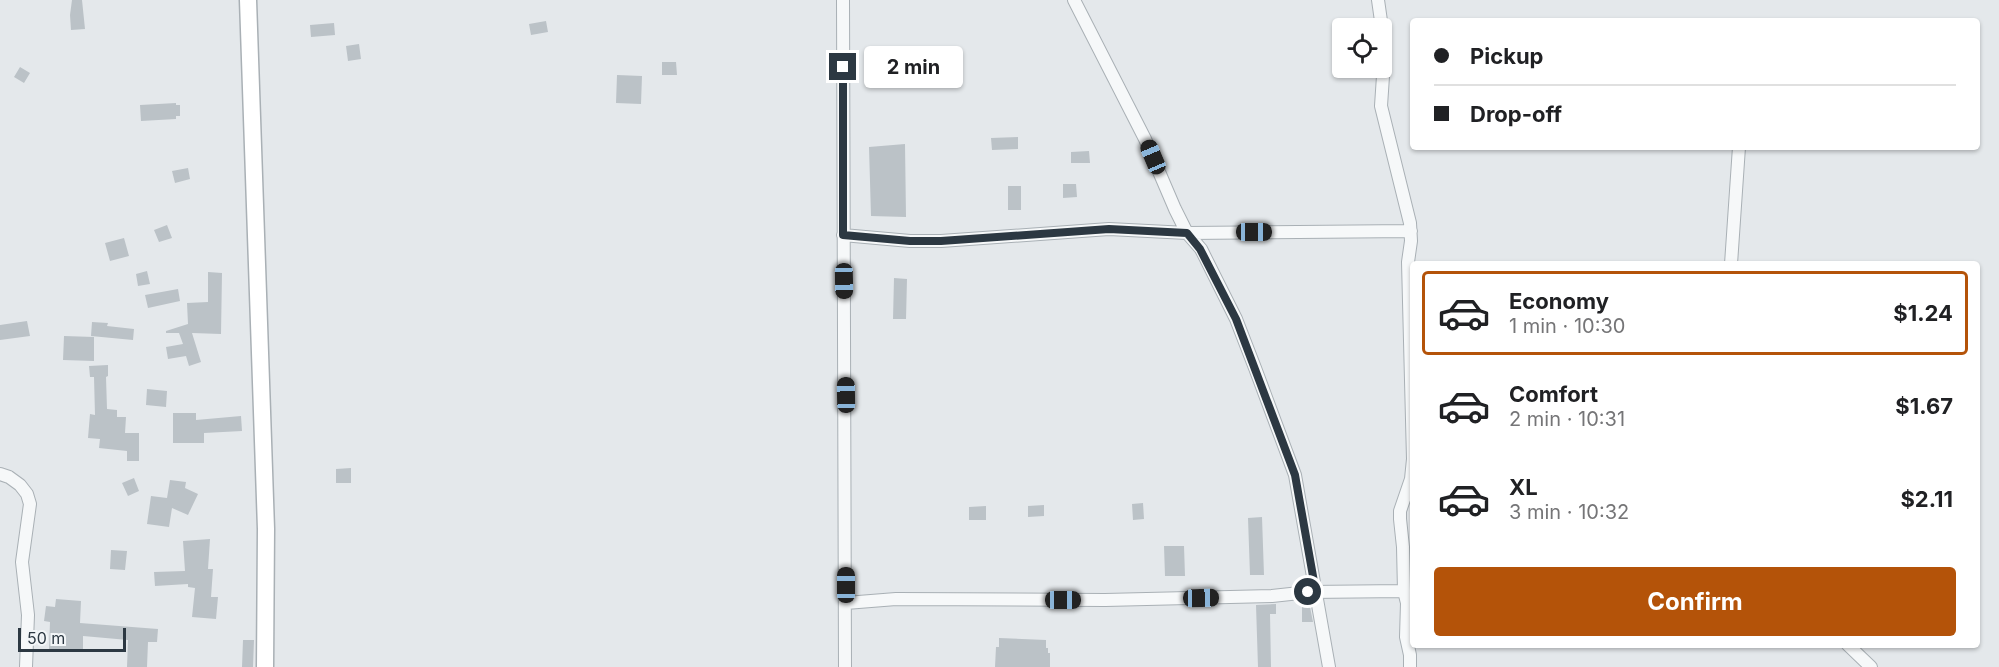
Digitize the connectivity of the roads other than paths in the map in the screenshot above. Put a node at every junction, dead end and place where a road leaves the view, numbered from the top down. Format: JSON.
{"nodes":[{"id":1,"x":248,"y":0,"type":"edge"},
{"id":2,"x":843,"y":0,"type":"edge"},
{"id":3,"x":1074,"y":0,"type":"edge"},
{"id":4,"x":1378,"y":0,"type":"edge"},
{"id":5,"x":1739,"y":150,"type":"edge"},
{"id":6,"x":1411,"y":231,"type":"junction"},
{"id":7,"x":1187,"y":233,"type":"junction"},
{"id":8,"x":843,"y":235,"type":"junction"},
{"id":9,"x":1731,"y":261,"type":"edge"},
{"id":10,"x":1410,"y":318,"type":"edge"},
{"id":11,"x":0,"y":474,"type":"edge"},
{"id":12,"x":1410,"y":482,"type":"edge"},
{"id":13,"x":1404,"y":591,"type":"junction"},
{"id":14,"x":1316,"y":593,"type":"junction"},
{"id":15,"x":846,"y":603,"type":"junction"},
{"id":16,"x":1851,"y":648,"type":"edge"},
{"id":17,"x":26,"y":667,"type":"edge"},
{"id":18,"x":265,"y":667,"type":"edge"},
{"id":19,"x":846,"y":667,"type":"edge"},
{"id":20,"x":1329,"y":667,"type":"edge"},
{"id":21,"x":1410,"y":667,"type":"edge"},
{"id":22,"x":1871,"y":667,"type":"edge"}],
"edges":[{"from":1,"to":18,"type":"main road"},
{"from":2,"to":8,"type":"street"},
{"from":3,"to":7,"type":"street"},
{"from":4,"to":6,"type":"street"},
{"from":5,"to":9,"type":"street"},
{"from":6,"to":7,"type":"street"},
{"from":6,"to":10,"type":"street"},
{"from":7,"to":8,"type":"street"},
{"from":7,"to":14,"type":"street"},
{"from":8,"to":15,"type":"street"},
{"from":11,"to":17,"type":"street"},
{"from":12,"to":13,"type":"street"},
{"from":13,"to":14,"type":"street"},
{"from":13,"to":21,"type":"street"},
{"from":14,"to":15,"type":"street"},
{"from":14,"to":20,"type":"street"},
{"from":15,"to":19,"type":"street"},
{"from":16,"to":22,"type":"street"}]}
